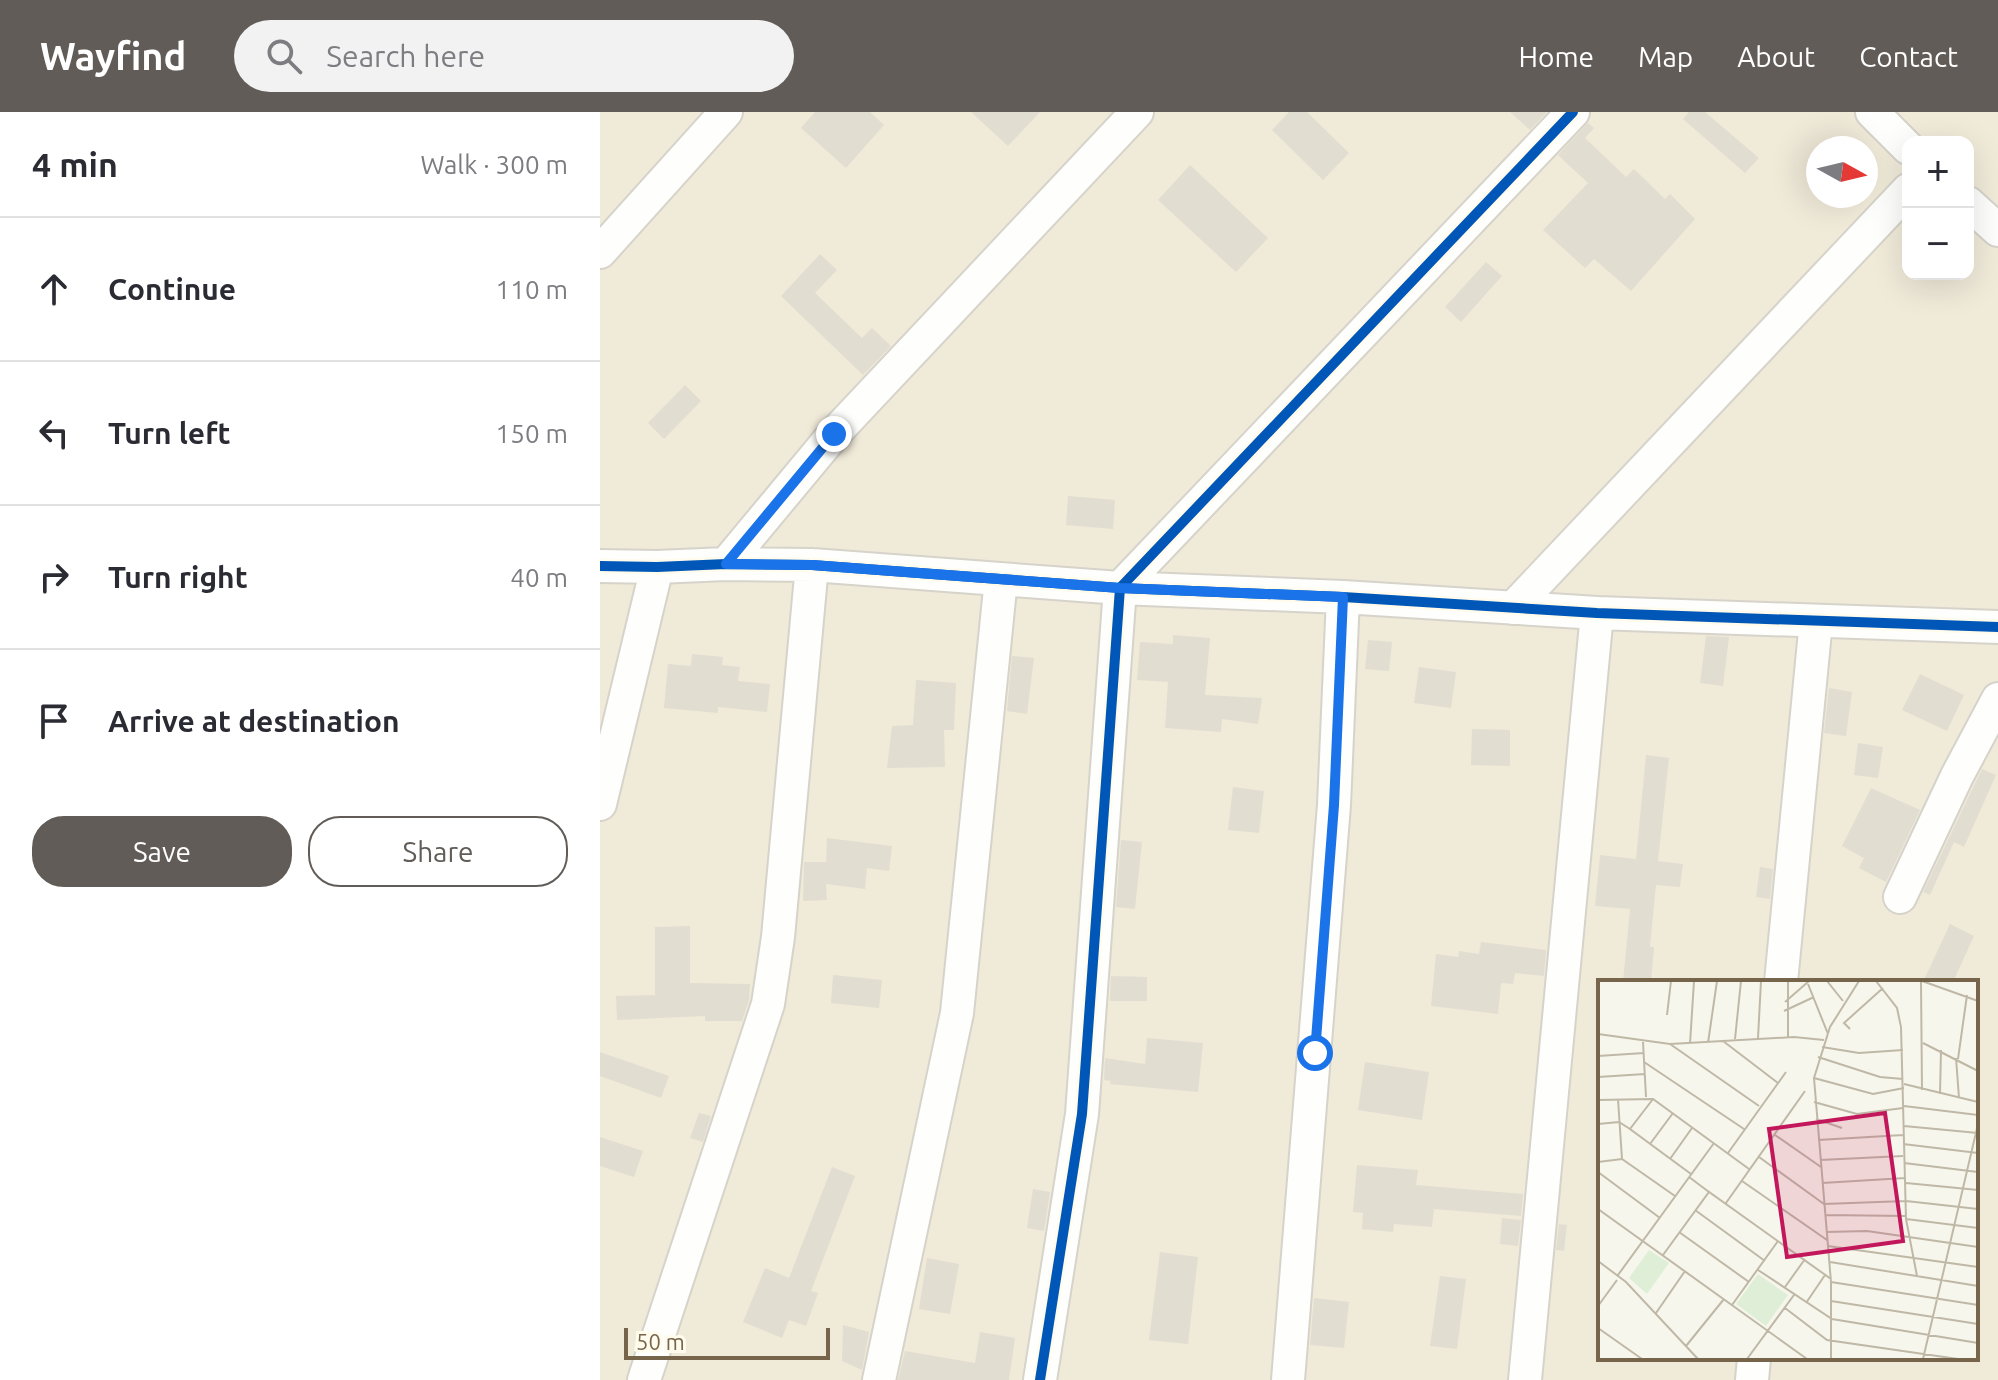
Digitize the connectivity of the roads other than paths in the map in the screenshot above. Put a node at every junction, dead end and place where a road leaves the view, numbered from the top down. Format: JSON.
{"nodes":[{"id":1,"x":726,"y":112,"type":"edge"},
{"id":2,"x":1137,"y":112,"type":"edge"},
{"id":3,"x":1573,"y":112,"type":"edge"},
{"id":4,"x":1872,"y":112,"type":"edge"},
{"id":5,"x":1902,"y":142,"type":"edge"},
{"id":6,"x":1902,"y":196,"type":"edge"},
{"id":7,"x":1974,"y":208,"type":"edge"},
{"id":8,"x":1998,"y":230,"type":"edge"},
{"id":9,"x":600,"y":252,"type":"edge"},
{"id":10,"x":726,"y":564,"type":"junction"},
{"id":11,"x":812,"y":565,"type":"junction"},
{"id":12,"x":600,"y":566,"type":"edge"},
{"id":13,"x":657,"y":567,"type":"junction"},
{"id":14,"x":1001,"y":579,"type":"junction"},
{"id":15,"x":1120,"y":588,"type":"junction"},
{"id":16,"x":1343,"y":597,"type":"junction"},
{"id":17,"x":1513,"y":608,"type":"junction"},
{"id":18,"x":1597,"y":613,"type":"junction"},
{"id":19,"x":1816,"y":621,"type":"junction"},
{"id":20,"x":1998,"y":627,"type":"edge"},
{"id":21,"x":1998,"y":699,"type":"edge"},
{"id":22,"x":600,"y":804,"type":"edge"},
{"id":23,"x":1900,"y":897,"type":"dead end"},
{"id":24,"x":1781,"y":980,"type":"edge"},
{"id":25,"x":1754,"y":1360,"type":"edge"},
{"id":26,"x":644,"y":1380,"type":"edge"},
{"id":27,"x":879,"y":1380,"type":"edge"},
{"id":28,"x":1040,"y":1380,"type":"edge"},
{"id":29,"x":1288,"y":1380,"type":"edge"},
{"id":30,"x":1525,"y":1380,"type":"edge"},
{"id":31,"x":1752,"y":1380,"type":"edge"}],
"edges":[{"from":1,"to":9,"type":"street"},
{"from":2,"to":10,"type":"street"},
{"from":3,"to":15,"type":"street"},
{"from":4,"to":5,"type":"street"},
{"from":6,"to":17,"type":"street"},
{"from":7,"to":8,"type":"street"},
{"from":10,"to":11,"type":"street"},
{"from":10,"to":13,"type":"street"},
{"from":11,"to":14,"type":"street"},
{"from":11,"to":26,"type":"street"},
{"from":12,"to":13,"type":"street"},
{"from":13,"to":22,"type":"street"},
{"from":14,"to":15,"type":"street"},
{"from":14,"to":27,"type":"street"},
{"from":15,"to":16,"type":"street"},
{"from":15,"to":28,"type":"street"},
{"from":16,"to":17,"type":"street"},
{"from":16,"to":29,"type":"street"},
{"from":17,"to":18,"type":"street"},
{"from":18,"to":19,"type":"street"},
{"from":18,"to":30,"type":"street"},
{"from":19,"to":20,"type":"street"},
{"from":19,"to":24,"type":"street"},
{"from":21,"to":23,"type":"street"},
{"from":25,"to":31,"type":"street"}]}
